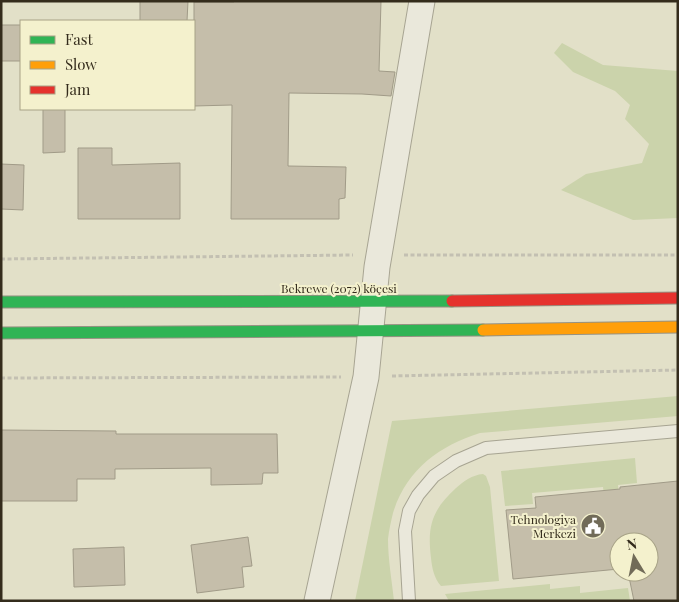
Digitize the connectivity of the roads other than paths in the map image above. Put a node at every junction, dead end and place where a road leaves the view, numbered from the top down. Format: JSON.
{"nodes":[{"id":1,"x":422,"y":1,"type":"edge"},
{"id":2,"x":678,"y":298,"type":"edge"},
{"id":3,"x":1,"y":302,"type":"edge"},
{"id":4,"x":374,"y":302,"type":"junction"},
{"id":5,"x":678,"y":327,"type":"edge"},
{"id":6,"x":371,"y":331,"type":"junction"},
{"id":7,"x":1,"y":333,"type":"edge"},
{"id":8,"x":678,"y":431,"type":"edge"},
{"id":9,"x":411,"y":598,"type":"edge"},
{"id":10,"x":317,"y":601,"type":"edge"}],
"edges":[{"from":1,"to":4,"type":"street"},
{"from":2,"to":4,"type":"main road","name":"Bekrewe (2072) köçesi"},
{"from":3,"to":4,"type":"main road","name":"Bekrewe (2072) köçesi"},
{"from":4,"to":6,"type":"street"},
{"from":5,"to":6,"type":"main road"},
{"from":6,"to":7,"type":"main road"},
{"from":6,"to":10,"type":"street"},
{"from":8,"to":9,"type":"lane"}]}
